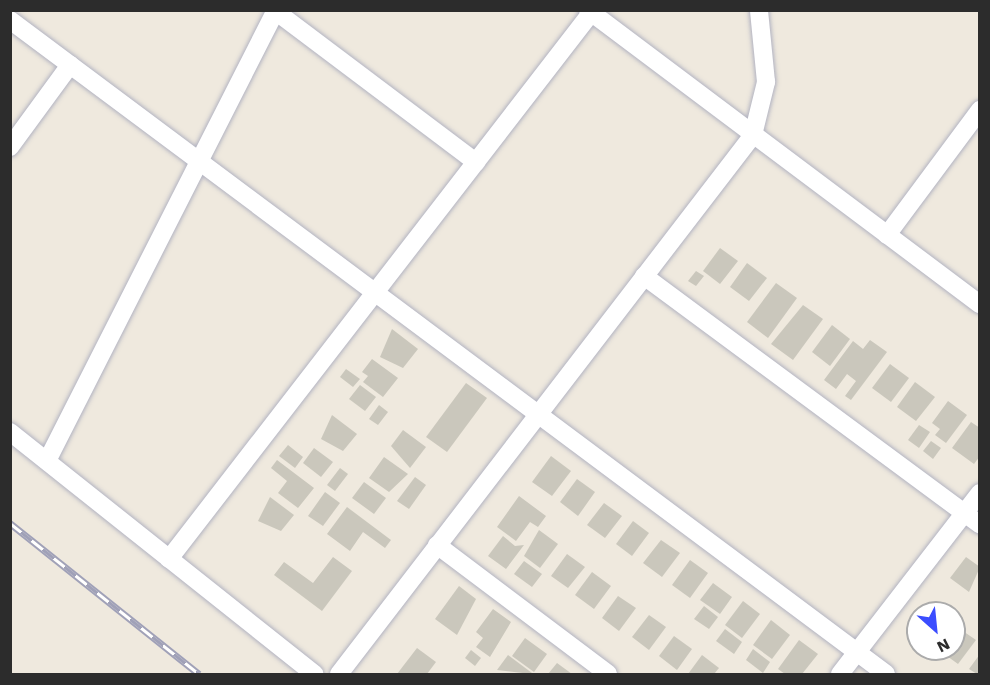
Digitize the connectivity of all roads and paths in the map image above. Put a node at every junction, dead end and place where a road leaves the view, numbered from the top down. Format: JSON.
{"nodes":[{"id":1,"x":759,"y":10,"type":"edge"},
{"id":2,"x":275,"y":11,"type":"edge"},
{"id":3,"x":590,"y":12,"type":"edge"},
{"id":4,"x":10,"y":20,"type":"edge"},
{"id":5,"x":70,"y":65,"type":"junction"},
{"id":6,"x":980,"y":110,"type":"edge"},
{"id":7,"x":753,"y":135,"type":"junction"},
{"id":8,"x":10,"y":147,"type":"edge"},
{"id":9,"x":199,"y":161,"type":"junction"},
{"id":10,"x":476,"y":162,"type":"junction"},
{"id":11,"x":886,"y":235,"type":"junction"},
{"id":12,"x":644,"y":276,"type":"junction"},
{"id":13,"x":376,"y":293,"type":"junction"},
{"id":14,"x":980,"y":304,"type":"edge"},
{"id":15,"x":537,"y":414,"type":"junction"},
{"id":16,"x":10,"y":432,"type":"edge"},
{"id":17,"x":47,"y":461,"type":"junction"},
{"id":18,"x":980,"y":493,"type":"edge"},
{"id":19,"x":964,"y":514,"type":"junction"},
{"id":20,"x":980,"y":525,"type":"edge"},
{"id":21,"x":437,"y":545,"type":"junction"},
{"id":22,"x":169,"y":559,"type":"junction"},
{"id":23,"x":857,"y":652,"type":"junction"},
{"id":24,"x":314,"y":675,"type":"edge"},
{"id":25,"x":339,"y":675,"type":"edge"},
{"id":26,"x":608,"y":675,"type":"edge"},
{"id":27,"x":840,"y":675,"type":"edge"},
{"id":28,"x":886,"y":675,"type":"edge"}],
"edges":[{"from":1,"to":7,"type":"street"},
{"from":2,"to":9,"type":"street"},
{"from":2,"to":10,"type":"street"},
{"from":3,"to":7,"type":"street"},
{"from":3,"to":10,"type":"street"},
{"from":4,"to":5,"type":"street"},
{"from":5,"to":8,"type":"street"},
{"from":5,"to":9,"type":"street"},
{"from":6,"to":11,"type":"street"},
{"from":7,"to":11,"type":"street"},
{"from":7,"to":12,"type":"street"},
{"from":9,"to":13,"type":"street"},
{"from":9,"to":17,"type":"street"},
{"from":10,"to":13,"type":"street"},
{"from":11,"to":14,"type":"street"},
{"from":12,"to":15,"type":"street"},
{"from":12,"to":19,"type":"street"},
{"from":13,"to":15,"type":"street"},
{"from":13,"to":22,"type":"street"},
{"from":15,"to":21,"type":"street"},
{"from":15,"to":23,"type":"street"},
{"from":16,"to":17,"type":"street"},
{"from":17,"to":22,"type":"street"},
{"from":18,"to":19,"type":"street"},
{"from":19,"to":20,"type":"street"},
{"from":19,"to":23,"type":"street"},
{"from":21,"to":25,"type":"street"},
{"from":21,"to":26,"type":"street"},
{"from":22,"to":24,"type":"street"},
{"from":23,"to":27,"type":"street"},
{"from":23,"to":28,"type":"street"}]}
